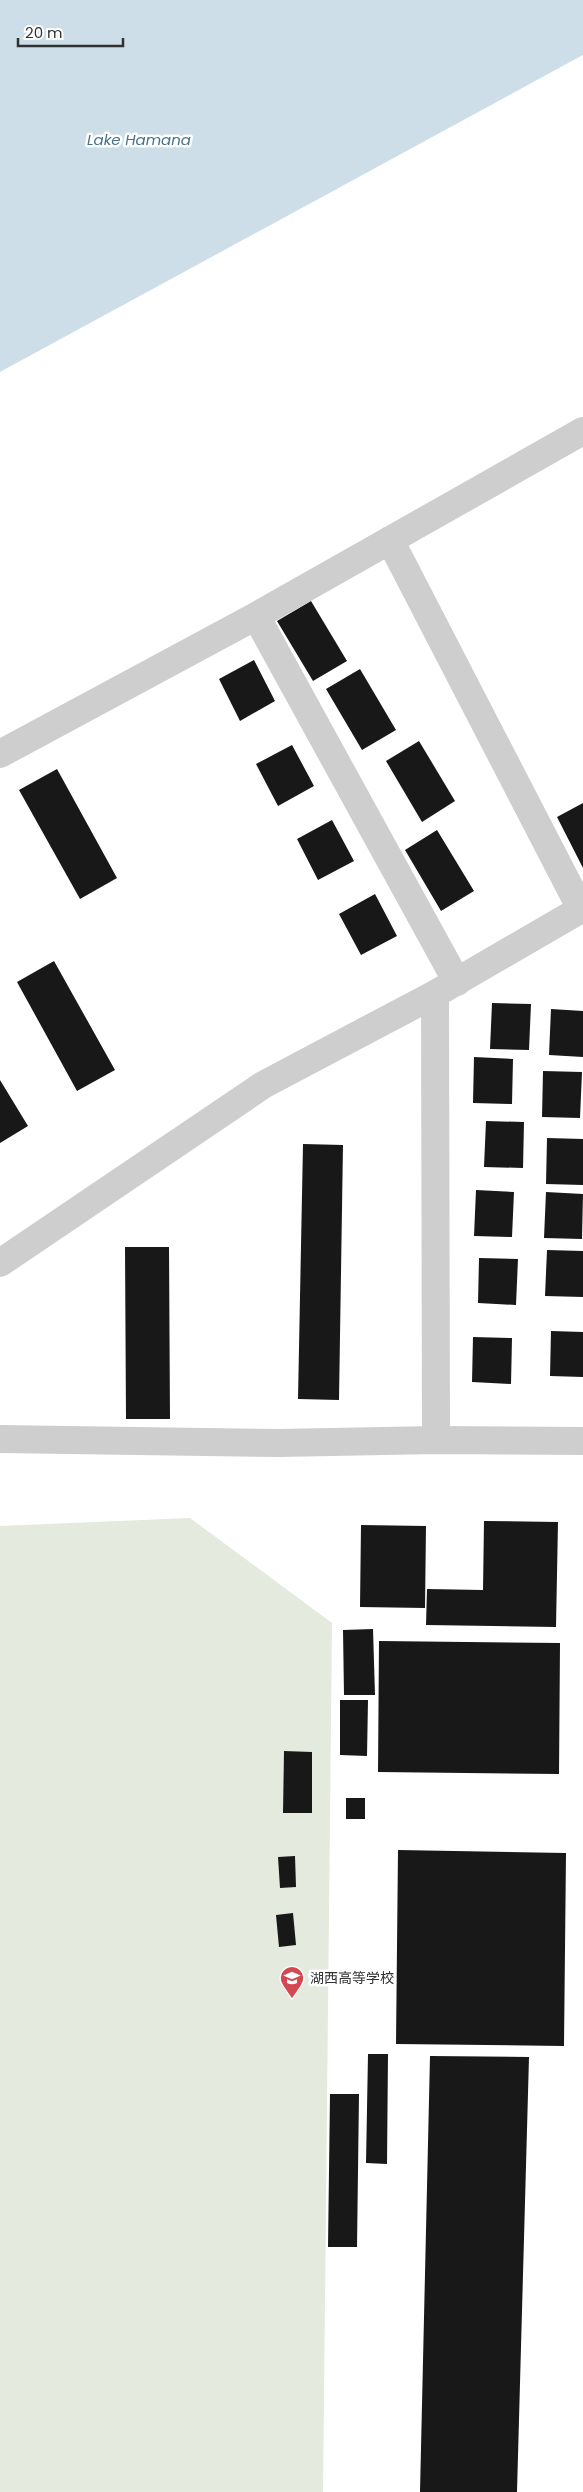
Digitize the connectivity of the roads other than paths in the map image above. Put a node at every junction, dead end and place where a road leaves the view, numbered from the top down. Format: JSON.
{"nodes":[{"id":1,"x":583,"y":430,"type":"edge"},
{"id":2,"x":390,"y":540,"type":"junction"},
{"id":3,"x":256,"y":616,"type":"junction"},
{"id":4,"x":0,"y":754,"type":"edge"},
{"id":5,"x":582,"y":909,"type":"edge"},
{"id":6,"x":446,"y":988,"type":"junction"},
{"id":7,"x":0,"y":1263,"type":"edge"},
{"id":8,"x":0,"y":1439,"type":"edge"},
{"id":9,"x":436,"y":1440,"type":"junction"},
{"id":10,"x":583,"y":1442,"type":"edge"}],
"edges":[{"from":1,"to":2,"type":"street"},
{"from":2,"to":3,"type":"street"},
{"from":2,"to":5,"type":"street"},
{"from":3,"to":4,"type":"street"},
{"from":3,"to":6,"type":"street"},
{"from":5,"to":6,"type":"street"},
{"from":6,"to":7,"type":"street"},
{"from":6,"to":9,"type":"street"},
{"from":8,"to":9,"type":"street"},
{"from":9,"to":10,"type":"street"}]}
